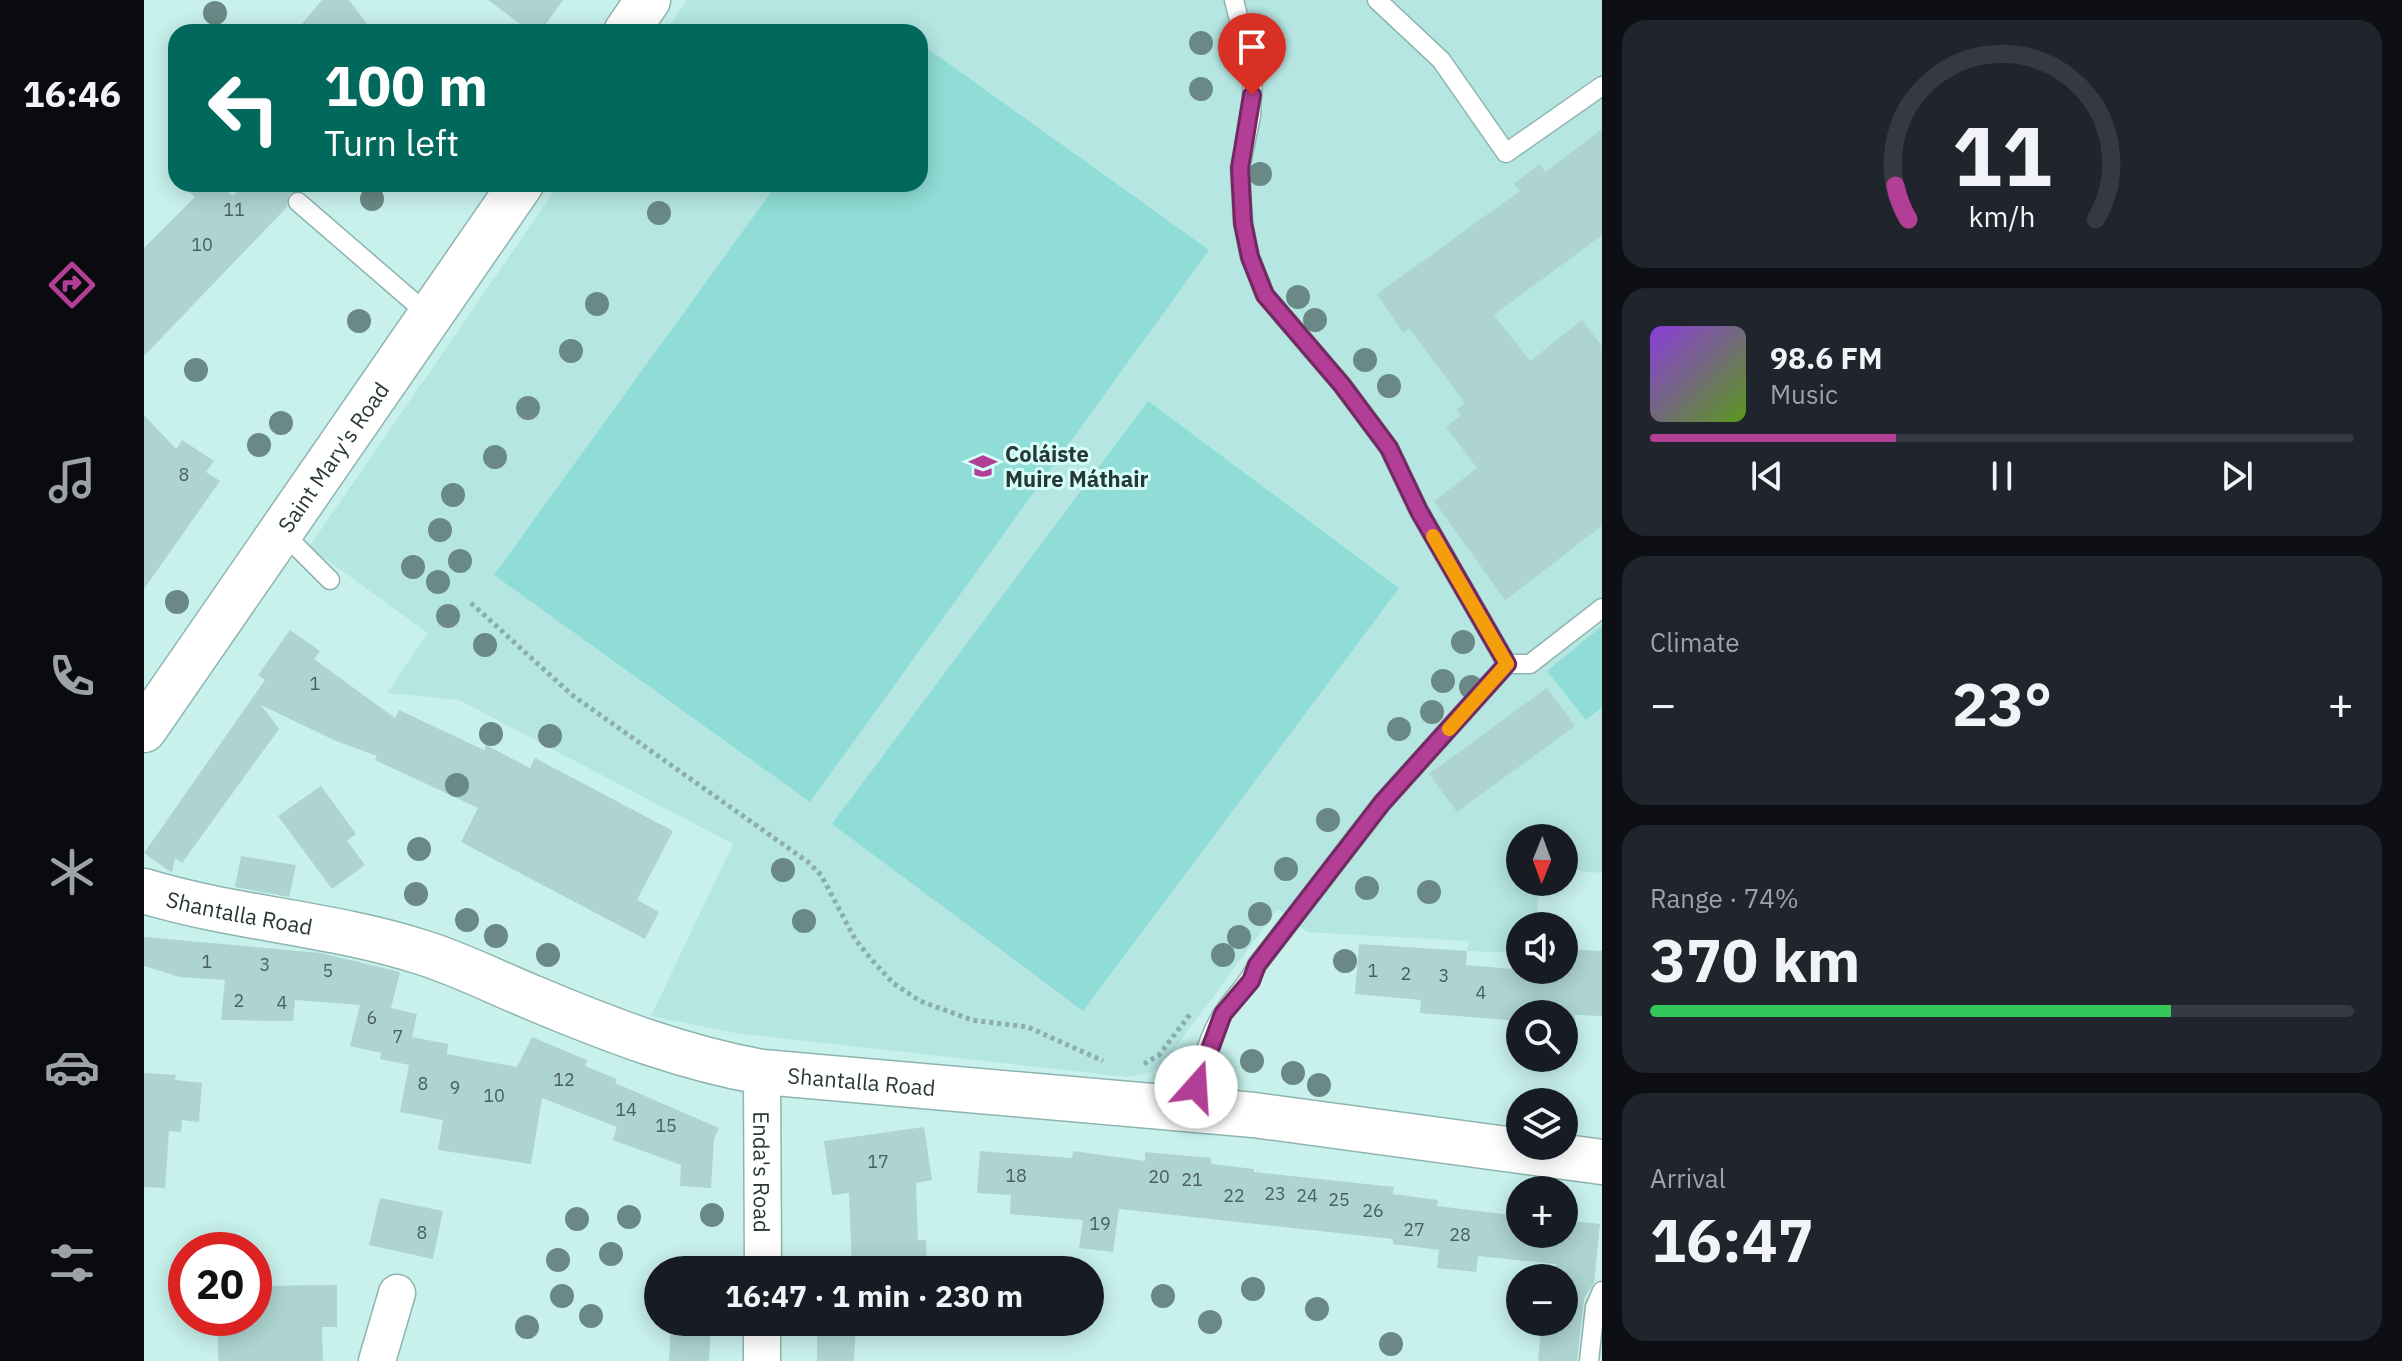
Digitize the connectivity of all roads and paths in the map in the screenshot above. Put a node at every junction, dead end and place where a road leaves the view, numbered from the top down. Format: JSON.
{"nodes":[{"id":1,"x":648,"y":0,"type":"edge"},
{"id":2,"x":1234,"y":0,"type":"edge"},
{"id":3,"x":1377,"y":0,"type":"edge"},
{"id":4,"x":632,"y":24,"type":"edge"},
{"id":5,"x":1602,"y":86,"type":"edge"},
{"id":6,"x":516,"y":192,"type":"edge"},
{"id":7,"x":298,"y":202,"type":"dead end"},
{"id":8,"x":431,"y":317,"type":"junction"},
{"id":9,"x":282,"y":532,"type":"junction"},
{"id":10,"x":330,"y":580,"type":"dead end"},
{"id":11,"x":471,"y":603,"type":"dead end"},
{"id":12,"x":1602,"y":608,"type":"edge"},
{"id":13,"x":1507,"y":664,"type":"junction"},
{"id":14,"x":144,"y":730,"type":"edge"},
{"id":15,"x":144,"y":891,"type":"edge"},
{"id":16,"x":1196,"y":1005,"type":"dead end"},
{"id":17,"x":1109,"y":1063,"type":"dead end"},
{"id":18,"x":1133,"y":1066,"type":"dead end"},
{"id":19,"x":762,"y":1072,"type":"junction"},
{"id":20,"x":1193,"y":1110,"type":"junction"},
{"id":21,"x":1602,"y":1162,"type":"edge"},
{"id":22,"x":763,"y":1256,"type":"edge"},
{"id":23,"x":1602,"y":1291,"type":"edge"},
{"id":24,"x":397,"y":1293,"type":"dead end"},
{"id":25,"x":762,"y":1336,"type":"edge"},
{"id":26,"x":377,"y":1361,"type":"edge"},
{"id":27,"x":762,"y":1361,"type":"edge"},
{"id":28,"x":1589,"y":1361,"type":"edge"}],
"edges":[{"from":1,"to":4,"type":"street"},
{"from":2,"to":13,"type":"lane"},
{"from":3,"to":5,"type":"lane"},
{"from":6,"to":8,"type":"street","name":"Saint Mary's Road"},
{"from":7,"to":8,"type":"lane"},
{"from":8,"to":9,"type":"street","name":"Saint Mary's Road"},
{"from":9,"to":10,"type":"lane"},
{"from":9,"to":14,"type":"street","name":"Saint Mary's Road"},
{"from":11,"to":17,"type":"path"},
{"from":12,"to":13,"type":"lane"},
{"from":13,"to":20,"type":"lane"},
{"from":15,"to":19,"type":"street","name":"Shantalla Road"},
{"from":16,"to":18,"type":"path"},
{"from":19,"to":20,"type":"street","name":"Shantalla Road"},
{"from":19,"to":22,"type":"street","name":"Enda's Road"},
{"from":20,"to":21,"type":"street","name":"Shantalla Road"},
{"from":23,"to":28,"type":"lane"},
{"from":24,"to":26,"type":"street"},
{"from":25,"to":27,"type":"street"}]}
